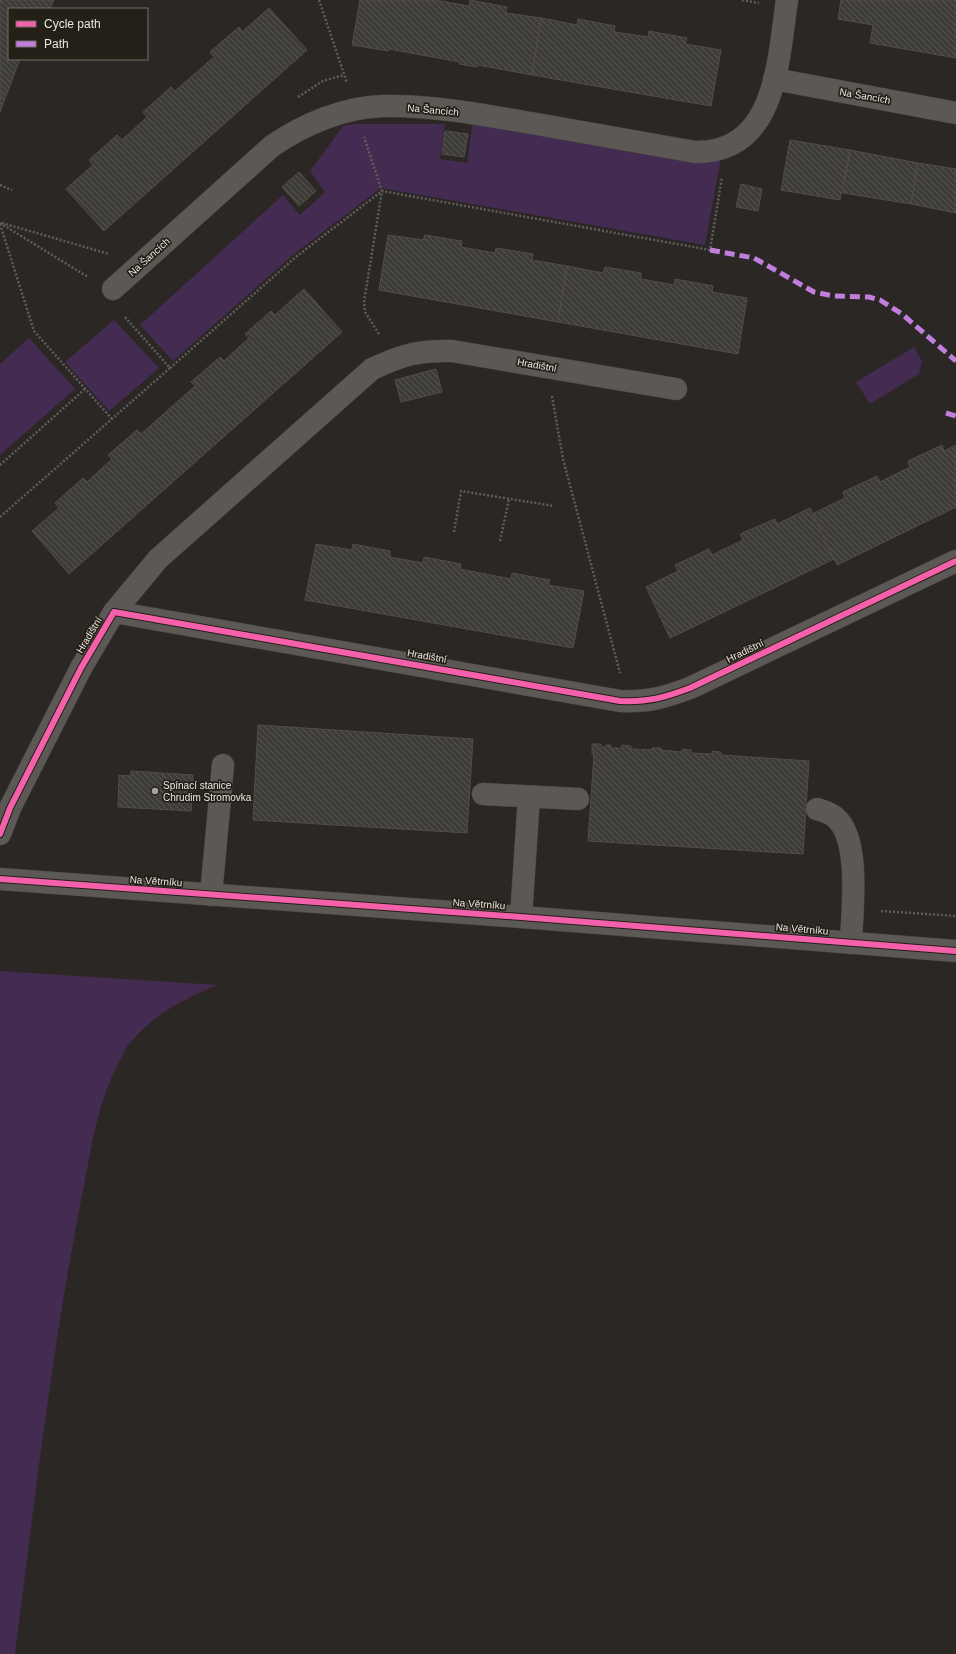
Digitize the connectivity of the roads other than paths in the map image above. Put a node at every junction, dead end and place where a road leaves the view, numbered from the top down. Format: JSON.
{"nodes":[{"id":1,"x":787,"y":0,"type":"edge"},
{"id":2,"x":774,"y":79,"type":"junction"},
{"id":3,"x":956,"y":113,"type":"edge"},
{"id":4,"x":113,"y":289,"type":"dead end"},
{"id":5,"x":676,"y":389,"type":"dead end"},
{"id":6,"x":956,"y":561,"type":"edge"},
{"id":7,"x":114,"y":612,"type":"junction"},
{"id":8,"x":223,"y":765,"type":"dead end"},
{"id":9,"x":483,"y":794,"type":"dead end"},
{"id":10,"x":529,"y":797,"type":"junction"},
{"id":11,"x":578,"y":799,"type":"dead end"},
{"id":12,"x":817,"y":809,"type":"dead end"},
{"id":13,"x":0,"y":834,"type":"edge"},
{"id":14,"x":0,"y":879,"type":"edge"},
{"id":15,"x":211,"y":895,"type":"junction"},
{"id":16,"x":521,"y":917,"type":"junction"},
{"id":17,"x":851,"y":943,"type":"junction"},
{"id":18,"x":956,"y":951,"type":"edge"}],
"edges":[{"from":1,"to":2,"type":"street","name":"Na Šancích"},
{"from":2,"to":3,"type":"street","name":"Na Šancích"},
{"from":2,"to":4,"type":"street","name":"Na Šancích"},
{"from":5,"to":7,"type":"street","name":"Hradištní"},
{"from":6,"to":7,"type":"street","name":"Hradištní"},
{"from":7,"to":13,"type":"street","name":"Hradištní"},
{"from":8,"to":15,"type":"street"},
{"from":9,"to":10,"type":"street"},
{"from":10,"to":11,"type":"street"},
{"from":10,"to":16,"type":"street"},
{"from":12,"to":17,"type":"street"},
{"from":14,"to":15,"type":"street","name":"Na Větrníku"},
{"from":15,"to":16,"type":"street","name":"Na Větrníku"},
{"from":16,"to":17,"type":"street","name":"Na Větrníku"},
{"from":17,"to":18,"type":"street","name":"Na Větrníku"}]}
